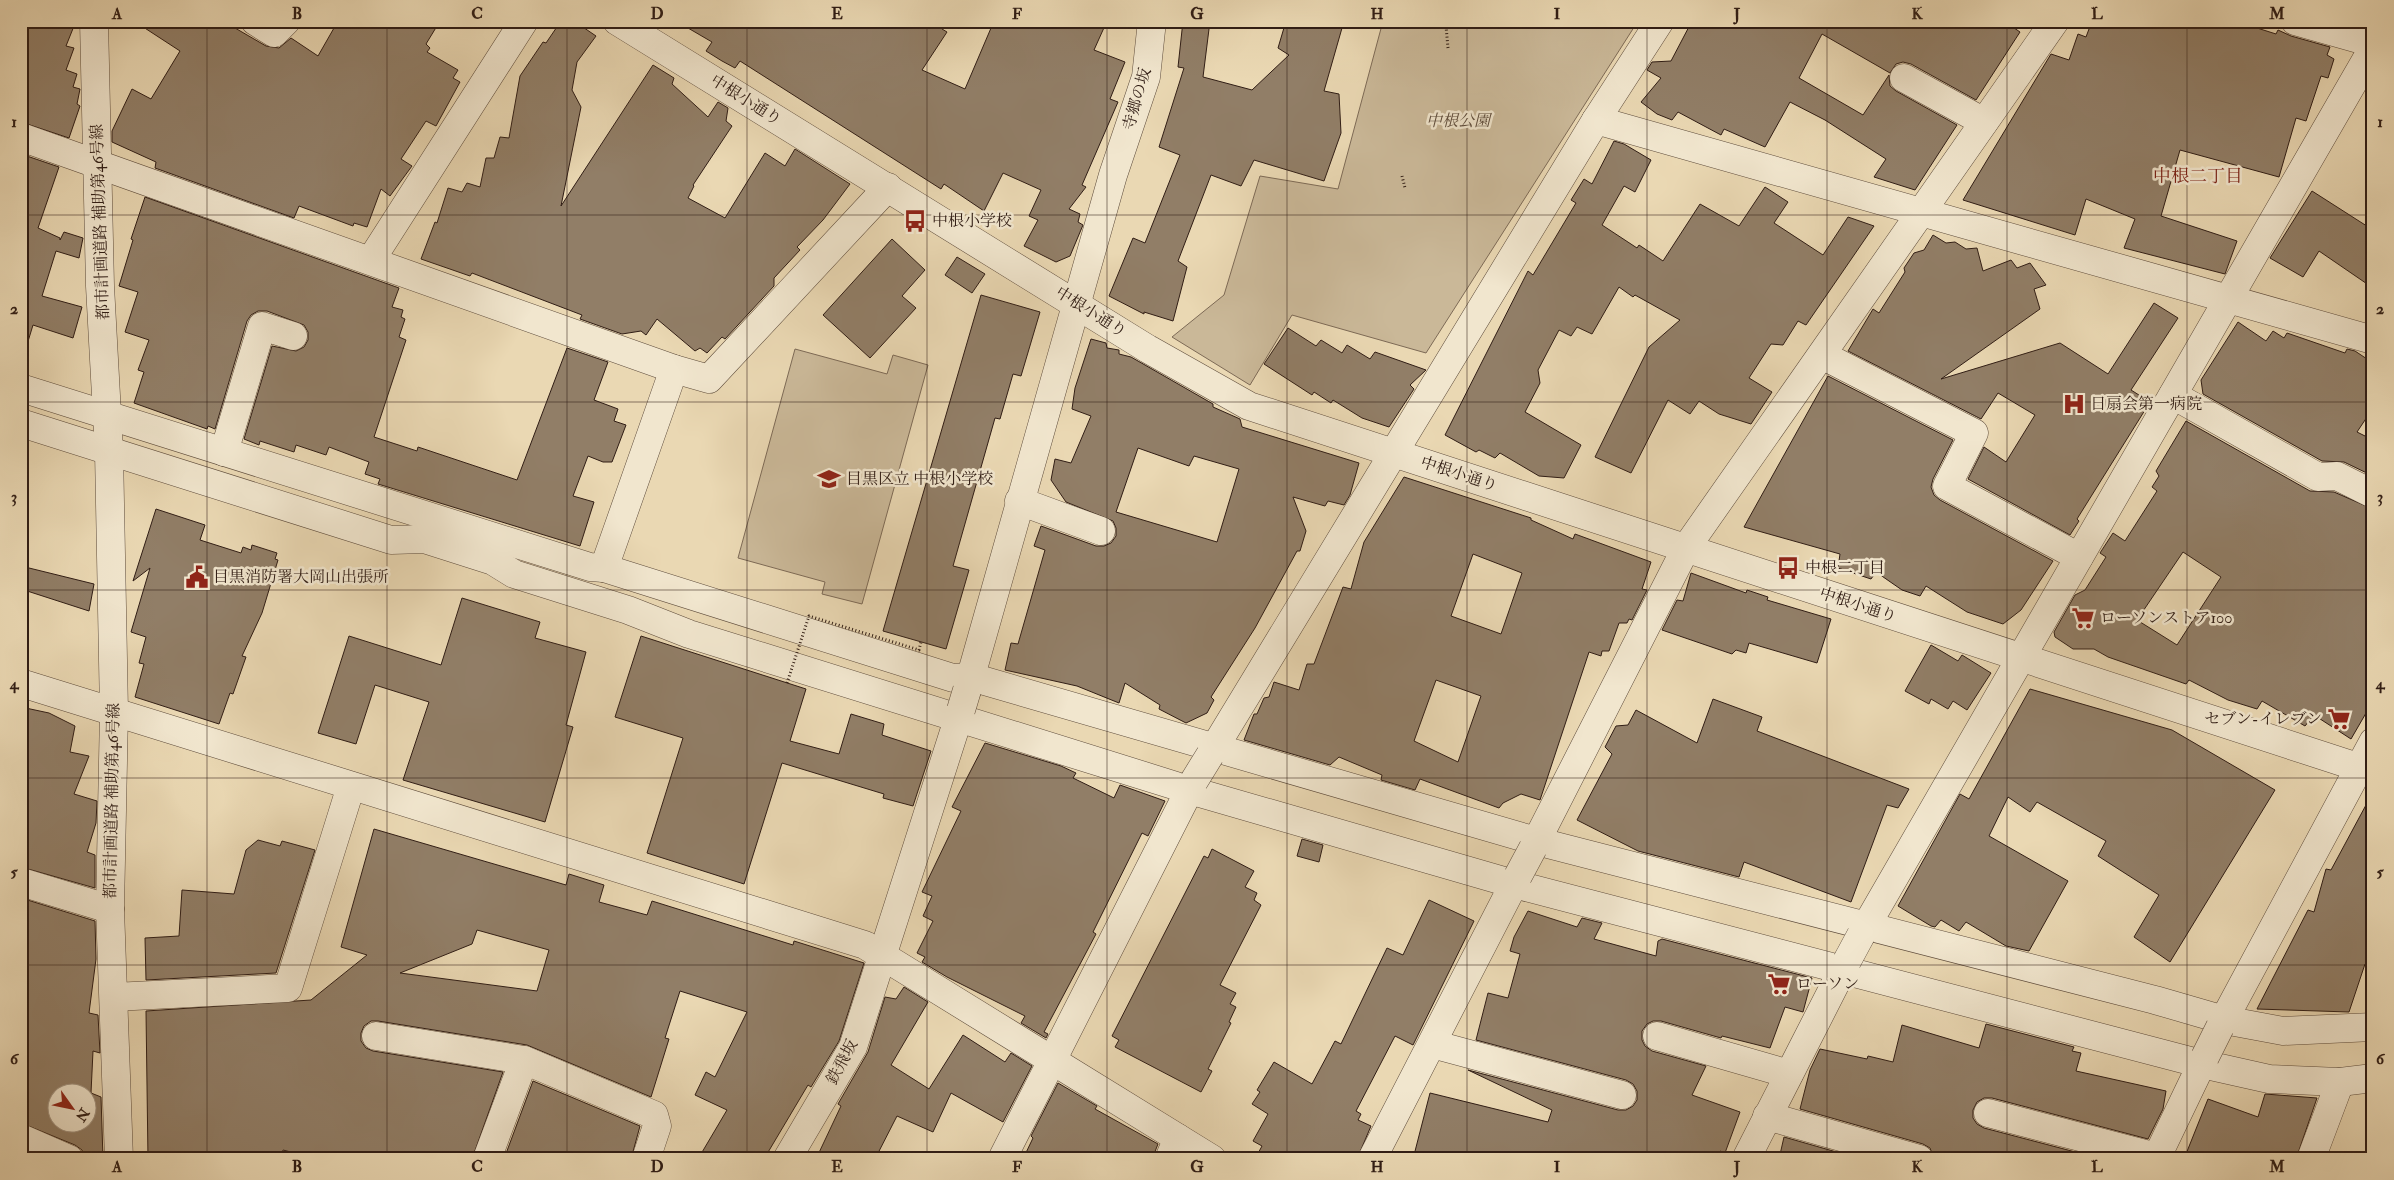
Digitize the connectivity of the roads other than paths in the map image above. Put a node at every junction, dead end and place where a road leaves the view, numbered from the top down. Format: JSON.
{"nodes":[{"id":1,"x":94,"y":21,"type":"edge"},
{"id":2,"x":255,"y":21,"type":"edge"},
{"id":3,"x":286,"y":21,"type":"edge"},
{"id":4,"x":524,"y":21,"type":"edge"},
{"id":5,"x":617,"y":21,"type":"edge"},
{"id":6,"x":1152,"y":21,"type":"edge"},
{"id":7,"x":1660,"y":21,"type":"edge"},
{"id":8,"x":2055,"y":21,"type":"edge"},
{"id":9,"x":2295,"y":21,"type":"edge"},
{"id":10,"x":2373,"y":43,"type":"edge"},
{"id":11,"x":2373,"y":48,"type":"edge"},
{"id":12,"x":1904,"y":78,"type":"dead end"},
{"id":13,"x":1596,"y":120,"type":"junction"},
{"id":14,"x":1984,"y":122,"type":"junction"},
{"id":15,"x":21,"y":137,"type":"edge"},
{"id":16,"x":98,"y":164,"type":"junction"},
{"id":17,"x":888,"y":187,"type":"junction"},
{"id":18,"x":1921,"y":210,"type":"junction"},
{"id":19,"x":371,"y":260,"type":"junction"},
{"id":20,"x":2228,"y":299,"type":"junction"},
{"id":21,"x":1078,"y":304,"type":"junction"},
{"id":22,"x":293,"y":336,"type":"dead end"},
{"id":23,"x":2373,"y":340,"type":"edge"},
{"id":24,"x":1822,"y":356,"type":"junction"},
{"id":25,"x":674,"y":369,"type":"junction"},
{"id":26,"x":21,"y":388,"type":"edge"},
{"id":27,"x":2172,"y":395,"type":"junction"},
{"id":28,"x":21,"y":423,"type":"edge"},
{"id":29,"x":108,"y":433,"type":"junction"},
{"id":30,"x":224,"y":452,"type":"junction"},
{"id":31,"x":1395,"y":453,"type":"junction"},
{"id":32,"x":2373,"y":494,"type":"edge"},
{"id":33,"x":1019,"y":502,"type":"junction"},
{"id":34,"x":1101,"y":531,"type":"dead end"},
{"id":35,"x":1686,"y":548,"type":"junction"},
{"id":36,"x":2079,"y":557,"type":"junction"},
{"id":37,"x":604,"y":568,"type":"junction"},
{"id":38,"x":2021,"y":658,"type":"junction"},
{"id":39,"x":21,"y":683,"type":"edge"},
{"id":40,"x":965,"y":699,"type":"junction"},
{"id":41,"x":114,"y":712,"type":"junction"},
{"id":42,"x":2373,"y":742,"type":"edge"},
{"id":43,"x":1212,"y":751,"type":"junction"},
{"id":44,"x":2366,"y":770,"type":"edge"},
{"id":45,"x":1192,"y":785,"type":"junction"},
{"id":46,"x":351,"y":786,"type":"junction"},
{"id":47,"x":1534,"y":845,"type":"junction"},
{"id":48,"x":1516,"y":880,"type":"junction"},
{"id":49,"x":21,"y":882,"type":"edge"},
{"id":50,"x":110,"y":909,"type":"junction"},
{"id":51,"x":1863,"y":931,"type":"junction"},
{"id":52,"x":883,"y":958,"type":"junction"},
{"id":53,"x":1844,"y":966,"type":"junction"},
{"id":54,"x":114,"y":997,"type":"junction"},
{"id":55,"x":2222,"y":1023,"type":"junction"},
{"id":56,"x":2373,"y":1027,"type":"edge"},
{"id":57,"x":376,"y":1036,"type":"dead end"},
{"id":58,"x":1657,"y":1036,"type":"dead end"},
{"id":59,"x":1432,"y":1044,"type":"junction"},
{"id":60,"x":524,"y":1060,"type":"junction"},
{"id":61,"x":2204,"y":1061,"type":"junction"},
{"id":62,"x":1051,"y":1062,"type":"junction"},
{"id":63,"x":1789,"y":1074,"type":"junction"},
{"id":64,"x":2373,"y":1078,"type":"edge"},
{"id":65,"x":2340,"y":1082,"type":"junction"},
{"id":66,"x":1622,"y":1095,"type":"dead end"},
{"id":67,"x":1988,"y":1112,"type":"dead end"},
{"id":68,"x":1767,"y":1116,"type":"junction"},
{"id":69,"x":21,"y":1138,"type":"edge"},
{"id":70,"x":1173,"y":1148,"type":"edge"},
{"id":71,"x":2157,"y":1158,"type":"edge"},
{"id":72,"x":69,"y":1159,"type":"edge"},
{"id":73,"x":119,"y":1159,"type":"edge"},
{"id":74,"x":487,"y":1159,"type":"edge"},
{"id":75,"x":646,"y":1159,"type":"edge"},
{"id":76,"x":787,"y":1159,"type":"edge"},
{"id":77,"x":1002,"y":1159,"type":"edge"},
{"id":78,"x":1212,"y":1159,"type":"edge"},
{"id":79,"x":1372,"y":1159,"type":"edge"},
{"id":80,"x":1746,"y":1159,"type":"edge"},
{"id":81,"x":1919,"y":1159,"type":"edge"},
{"id":82,"x":2311,"y":1159,"type":"edge"}],
"edges":[{"from":1,"to":16,"type":"street","name":"都市計画道路 補助第46号線"},
{"from":2,"to":3,"type":"street"},
{"from":4,"to":19,"type":"street"},
{"from":5,"to":17,"type":"street","name":"中根小通り"},
{"from":6,"to":21,"type":"street","name":"寺郷の坂"},
{"from":7,"to":13,"type":"street"},
{"from":8,"to":14,"type":"street"},
{"from":9,"to":10,"type":"street"},
{"from":11,"to":20,"type":"street"},
{"from":12,"to":14,"type":"street"},
{"from":13,"to":18,"type":"street"},
{"from":13,"to":31,"type":"street"},
{"from":14,"to":18,"type":"street"},
{"from":15,"to":16,"type":"street"},
{"from":16,"to":19,"type":"street"},
{"from":16,"to":29,"type":"street","name":"都市計画道路 補助第46号線"},
{"from":17,"to":21,"type":"street","name":"中根小通り"},
{"from":17,"to":25,"type":"street"},
{"from":18,"to":20,"type":"street"},
{"from":18,"to":24,"type":"street"},
{"from":19,"to":25,"type":"street"},
{"from":20,"to":23,"type":"street"},
{"from":20,"to":27,"type":"street"},
{"from":21,"to":31,"type":"street","name":"中根小通り"},
{"from":21,"to":33,"type":"street","name":"寺郷の坂"},
{"from":22,"to":30,"type":"street"},
{"from":24,"to":35,"type":"street"},
{"from":24,"to":36,"type":"street"},
{"from":25,"to":37,"type":"street"},
{"from":26,"to":29,"type":"street"},
{"from":27,"to":32,"type":"street"},
{"from":27,"to":36,"type":"street"},
{"from":28,"to":29,"type":"street"},
{"from":29,"to":30,"type":"street"},
{"from":29,"to":40,"type":"street"},
{"from":29,"to":41,"type":"street","name":"都市計画道路 補助第46号線"},
{"from":30,"to":37,"type":"street"},
{"from":31,"to":35,"type":"street","name":"中根小通り"},
{"from":31,"to":43,"type":"street"},
{"from":33,"to":34,"type":"street"},
{"from":33,"to":40,"type":"street","name":"鉄飛坂"},
{"from":35,"to":38,"type":"street","name":"中根小通り"},
{"from":35,"to":47,"type":"street"},
{"from":36,"to":38,"type":"street"},
{"from":37,"to":40,"type":"street"},
{"from":38,"to":44,"type":"street","name":"中根小通り"},
{"from":38,"to":51,"type":"street"},
{"from":39,"to":41,"type":"street"},
{"from":40,"to":43,"type":"street"},
{"from":40,"to":45,"type":"street"},
{"from":40,"to":52,"type":"street","name":"鉄飛坂"},
{"from":41,"to":46,"type":"street"},
{"from":41,"to":50,"type":"street","name":"都市計画道路 補助第46号線"},
{"from":42,"to":44,"type":"street"},
{"from":43,"to":45,"type":"street","bridge":true},
{"from":43,"to":47,"type":"street"},
{"from":44,"to":55,"type":"street"},
{"from":45,"to":48,"type":"street"},
{"from":45,"to":62,"type":"street"},
{"from":46,"to":52,"type":"street"},
{"from":46,"to":54,"type":"street"},
{"from":47,"to":48,"type":"street","bridge":true},
{"from":47,"to":51,"type":"street"},
{"from":48,"to":53,"type":"street"},
{"from":48,"to":59,"type":"street"},
{"from":49,"to":50,"type":"street"},
{"from":50,"to":54,"type":"street","name":"都市計画道路 補助第46号線"},
{"from":51,"to":53,"type":"street","bridge":true},
{"from":51,"to":55,"type":"street"},
{"from":52,"to":62,"type":"street"},
{"from":52,"to":76,"type":"street","name":"鉄飛坂"},
{"from":53,"to":61,"type":"street"},
{"from":53,"to":63,"type":"street"},
{"from":54,"to":73,"type":"street","name":"都市計画道路 補助第46号線"},
{"from":55,"to":56,"type":"street"},
{"from":55,"to":61,"type":"street","bridge":true},
{"from":57,"to":60,"type":"street"},
{"from":58,"to":63,"type":"street"},
{"from":59,"to":66,"type":"street"},
{"from":59,"to":79,"type":"street"},
{"from":60,"to":74,"type":"street"},
{"from":60,"to":75,"type":"street"},
{"from":61,"to":65,"type":"street"},
{"from":61,"to":71,"type":"street"},
{"from":62,"to":70,"type":"street"},
{"from":62,"to":77,"type":"street"},
{"from":63,"to":68,"type":"street"},
{"from":64,"to":65,"type":"street"},
{"from":65,"to":82,"type":"street"},
{"from":67,"to":71,"type":"street"},
{"from":68,"to":80,"type":"street"},
{"from":68,"to":81,"type":"street"},
{"from":69,"to":72,"type":"street"},
{"from":70,"to":78,"type":"street"}]}
